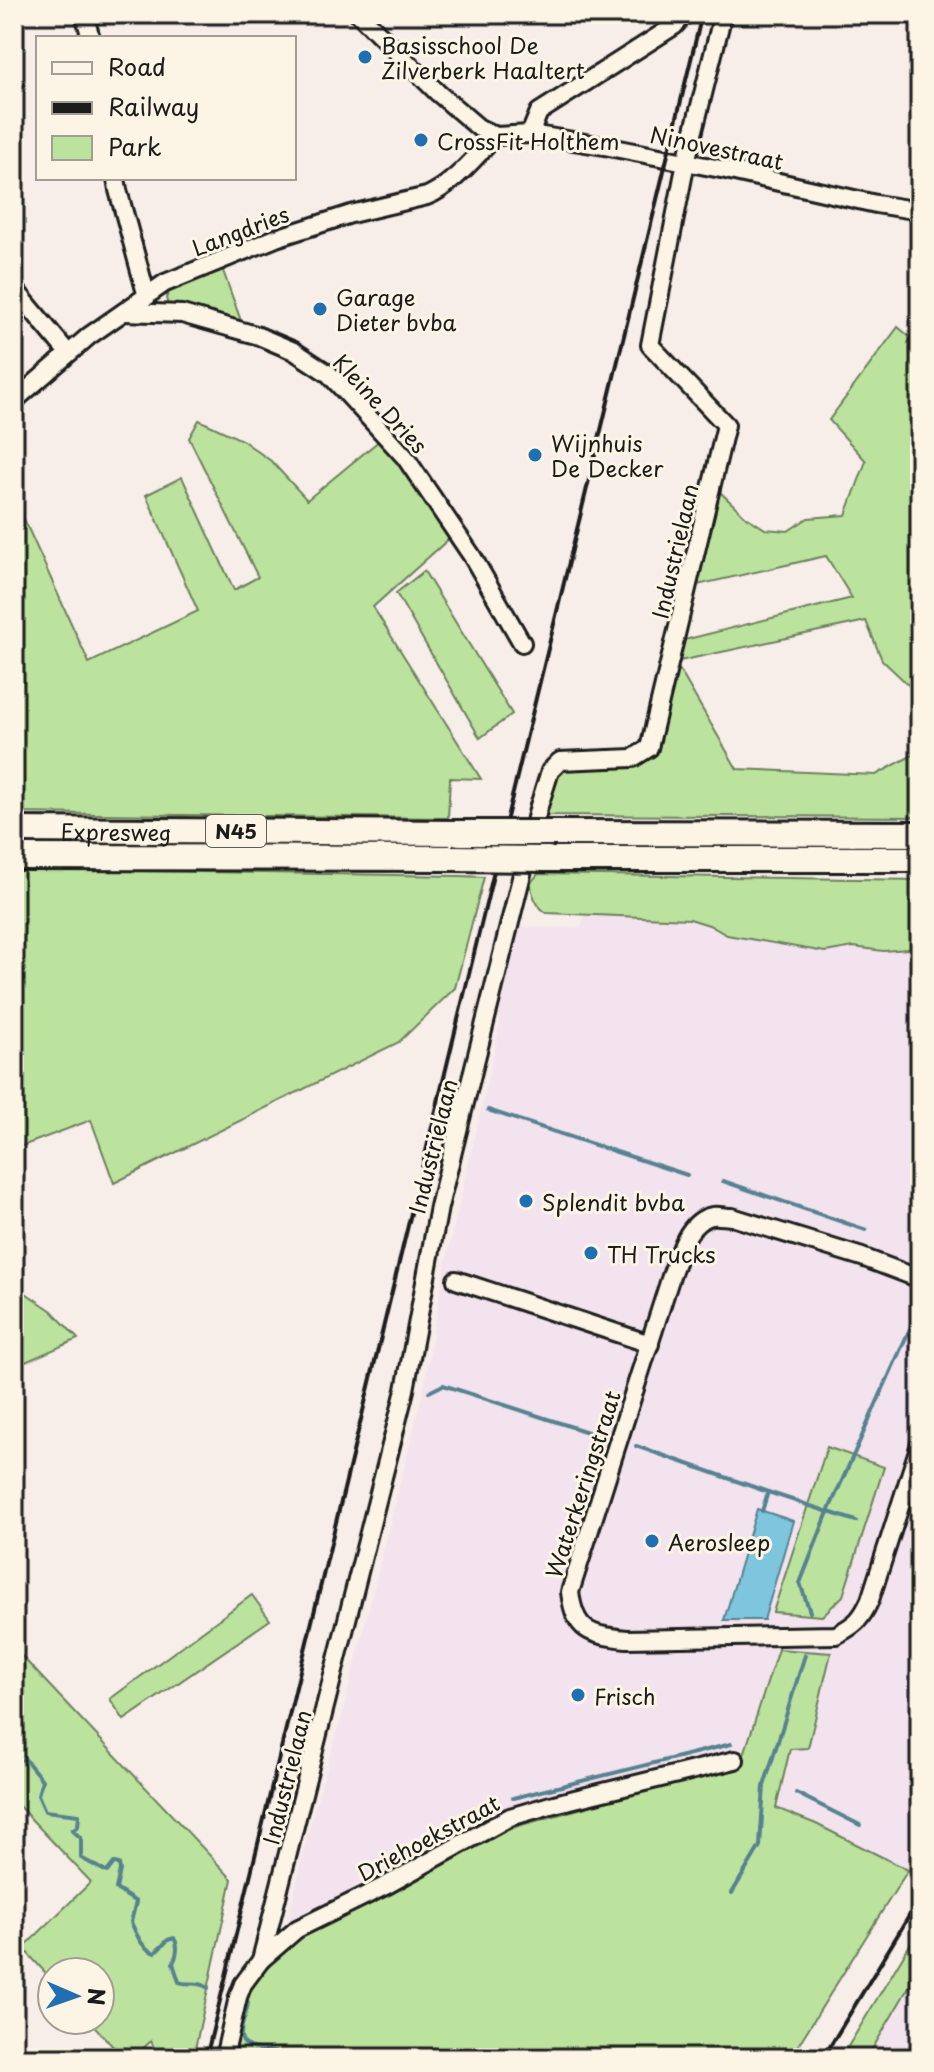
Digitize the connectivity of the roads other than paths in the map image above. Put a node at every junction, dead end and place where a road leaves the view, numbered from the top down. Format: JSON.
{"nodes":[{"id":1,"x":84,"y":14,"type":"edge"},
{"id":2,"x":359,"y":14,"type":"edge"},
{"id":3,"x":685,"y":14,"type":"edge"},
{"id":4,"x":723,"y":14,"type":"edge"},
{"id":5,"x":90,"y":36,"type":"edge"},
{"id":6,"x":530,"y":134,"type":"junction"},
{"id":7,"x":496,"y":136,"type":"junction"},
{"id":8,"x":686,"y":162,"type":"junction"},
{"id":9,"x":116,"y":180,"type":"edge"},
{"id":10,"x":920,"y":211,"type":"edge"},
{"id":11,"x":14,"y":288,"type":"edge"},
{"id":12,"x":147,"y":297,"type":"junction"},
{"id":13,"x":124,"y":312,"type":"junction"},
{"id":14,"x":68,"y":353,"type":"junction"},
{"id":15,"x":14,"y":401,"type":"edge"},
{"id":16,"x":522,"y":643,"type":"dead end"},
{"id":17,"x":14,"y":830,"type":"edge"},
{"id":18,"x":920,"y":834,"type":"edge"},
{"id":19,"x":14,"y":857,"type":"edge"},
{"id":20,"x":920,"y":859,"type":"edge"},
{"id":21,"x":920,"y":1279,"type":"edge"},
{"id":22,"x":456,"y":1280,"type":"dead end"},
{"id":23,"x":650,"y":1344,"type":"junction"},
{"id":24,"x":920,"y":1444,"type":"edge"},
{"id":25,"x":735,"y":1760,"type":"dead end"},
{"id":26,"x":261,"y":1960,"type":"junction"},
{"id":27,"x":224,"y":2058,"type":"edge"}],
"edges":[{"from":1,"to":5,"type":"street"},
{"from":2,"to":7,"type":"street"},
{"from":3,"to":6,"type":"street"},
{"from":4,"to":8,"type":"street"},
{"from":6,"to":7,"type":"street","name":"Ninovestraat"},
{"from":6,"to":8,"type":"street","name":"Ninovestraat"},
{"from":7,"to":12,"type":"street","name":"Langdries"},
{"from":8,"to":10,"type":"street","name":"Ninovestraat"},
{"from":8,"to":26,"type":"street","name":"Industrielaan"},
{"from":9,"to":12,"type":"street"},
{"from":11,"to":14,"type":"street"},
{"from":12,"to":13,"type":"street","name":"Langdries"},
{"from":13,"to":14,"type":"street","name":"Langdries"},
{"from":13,"to":16,"type":"street","name":"Kleine Dries"},
{"from":14,"to":15,"type":"street","name":"Langdries"},
{"from":17,"to":18,"type":"highway","name":"Expresweg","number":"N45","bridge":true},
{"from":19,"to":20,"type":"highway","name":"Expresweg","number":"N45","bridge":true},
{"from":21,"to":23,"type":"street","name":"Waterkeringstraat"},
{"from":22,"to":23,"type":"street"},
{"from":23,"to":24,"type":"street","name":"Waterkeringstraat"},
{"from":25,"to":26,"type":"street","name":"Driehoekstraat"},
{"from":26,"to":27,"type":"street","name":"Driehoekstraat"}]}
